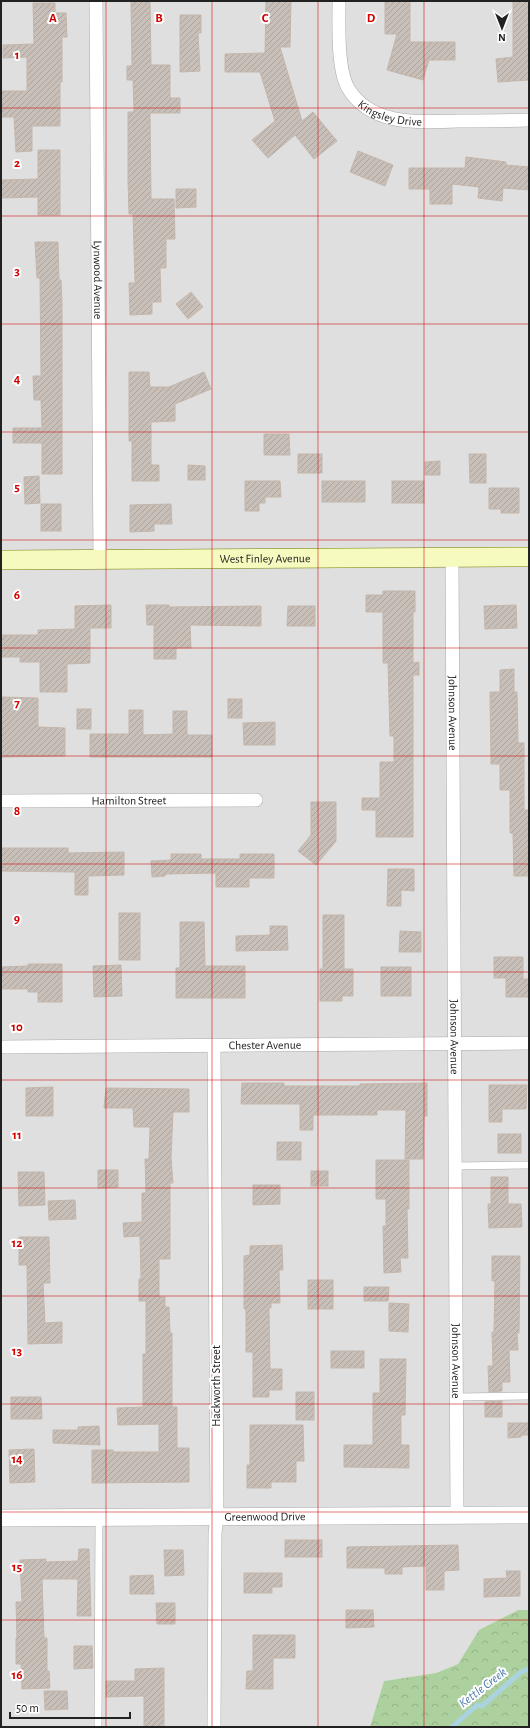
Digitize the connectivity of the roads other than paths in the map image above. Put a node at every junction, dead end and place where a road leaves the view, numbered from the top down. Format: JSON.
{"nodes":[{"id":1,"x":96,"y":1,"type":"edge"},
{"id":2,"x":339,"y":1,"type":"edge"},
{"id":3,"x":529,"y":120,"type":"edge"},
{"id":4,"x":529,"y":557,"type":"edge"},
{"id":5,"x":452,"y":558,"type":"junction"},
{"id":6,"x":1,"y":560,"type":"edge"},
{"id":7,"x":100,"y":560,"type":"junction"},
{"id":8,"x":256,"y":800,"type":"dead end"},
{"id":9,"x":1,"y":801,"type":"edge"},
{"id":10,"x":454,"y":1043,"type":"junction"},
{"id":11,"x":529,"y":1043,"type":"edge"},
{"id":12,"x":214,"y":1045,"type":"junction"},
{"id":13,"x":1,"y":1047,"type":"edge"},
{"id":14,"x":529,"y":1165,"type":"edge"},
{"id":15,"x":455,"y":1166,"type":"junction"},
{"id":16,"x":529,"y":1396,"type":"edge"},
{"id":17,"x":457,"y":1397,"type":"junction"},
{"id":18,"x":457,"y":1515,"type":"junction"},
{"id":19,"x":529,"y":1515,"type":"edge"},
{"id":20,"x":217,"y":1517,"type":"junction"},
{"id":21,"x":1,"y":1518,"type":"edge"},
{"id":22,"x":99,"y":1518,"type":"junction"},
{"id":23,"x":98,"y":1727,"type":"edge"},
{"id":24,"x":214,"y":1727,"type":"edge"}],
"edges":[{"from":1,"to":7,"type":"street","name":"Lynwood Avenue"},
{"from":2,"to":3,"type":"street","name":"Kingsley Drive"},
{"from":4,"to":5,"type":"main road","name":"West Finley Avenue"},
{"from":5,"to":7,"type":"main road","name":"West Finley Avenue"},
{"from":5,"to":10,"type":"street","name":"Johnson Avenue"},
{"from":6,"to":7,"type":"main road","name":"West Finley Avenue"},
{"from":8,"to":9,"type":"street","name":"Hamilton Street"},
{"from":10,"to":11,"type":"street","name":"Chester Avenue"},
{"from":10,"to":12,"type":"street","name":"Chester Avenue"},
{"from":10,"to":15,"type":"street","name":"Johnson Avenue"},
{"from":12,"to":13,"type":"street","name":"Chester Avenue"},
{"from":12,"to":20,"type":"street","name":"Hackworth Street"},
{"from":14,"to":15,"type":"lane"},
{"from":15,"to":17,"type":"street","name":"Johnson Avenue"},
{"from":16,"to":17,"type":"lane"},
{"from":17,"to":18,"type":"street","name":"Johnson Avenue"},
{"from":18,"to":19,"type":"street","name":"Greenwood Drive"},
{"from":18,"to":20,"type":"street","name":"Greenwood Drive"},
{"from":20,"to":22,"type":"street","name":"Greenwood Drive"},
{"from":20,"to":24,"type":"street","name":"Hackworth Street"},
{"from":21,"to":22,"type":"street","name":"Greenwood Drive"},
{"from":22,"to":23,"type":"lane"}]}
